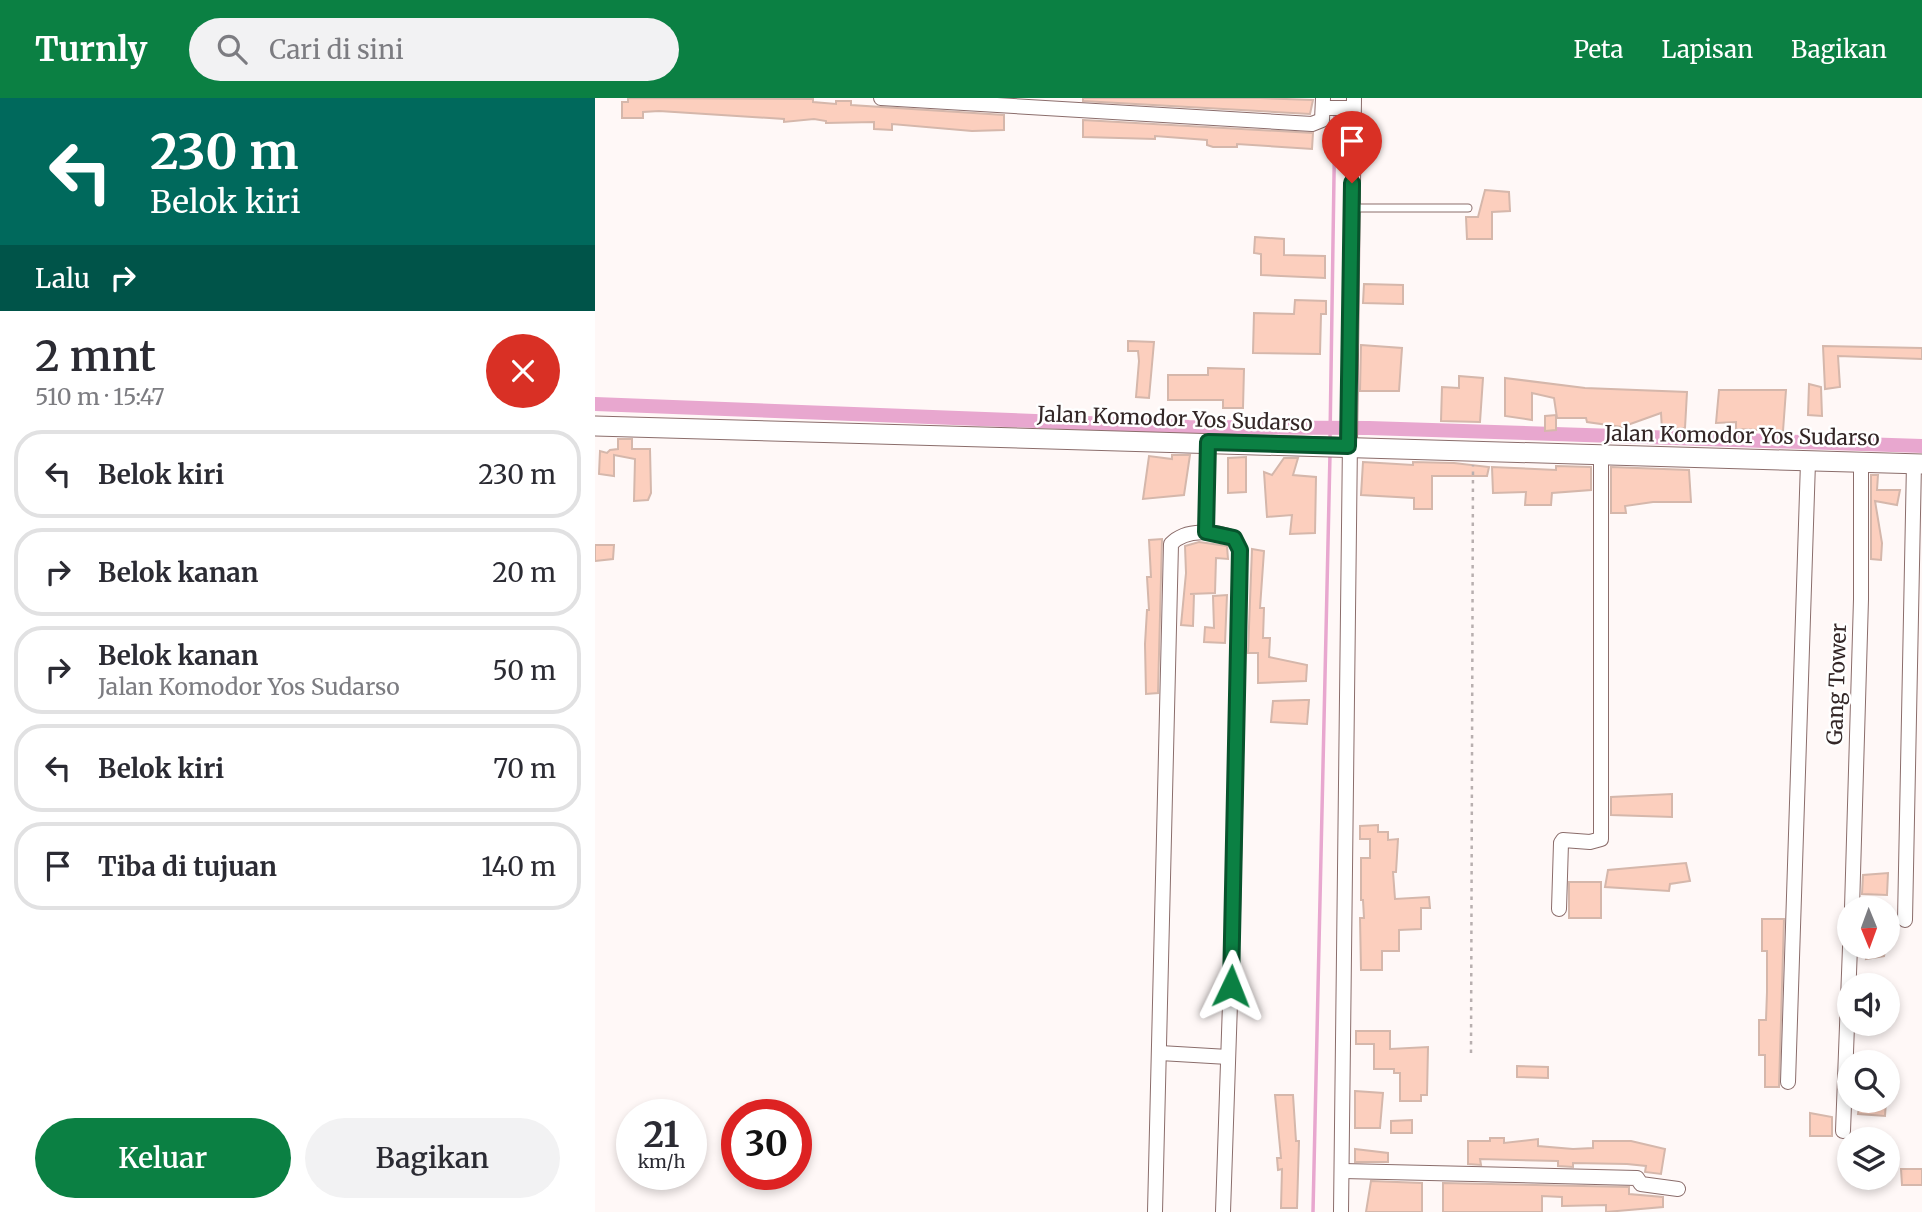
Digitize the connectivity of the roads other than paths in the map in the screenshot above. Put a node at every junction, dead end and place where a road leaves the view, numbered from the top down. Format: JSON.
{"nodes":[{"id":1,"x":881,"y":98,"type":"edge"},
{"id":2,"x":1325,"y":104,"type":"edge"},
{"id":3,"x":1352,"y":105,"type":"edge"},
{"id":4,"x":1352,"y":208,"type":"junction"},
{"id":5,"x":1468,"y":208,"type":"dead end"},
{"id":6,"x":595,"y":426,"type":"edge"},
{"id":7,"x":1208,"y":442,"type":"junction"},
{"id":8,"x":1346,"y":443,"type":"junction"},
{"id":9,"x":1601,"y":456,"type":"junction"},
{"id":10,"x":1861,"y":461,"type":"junction"},
{"id":11,"x":1808,"y":462,"type":"junction"},
{"id":12,"x":1918,"y":464,"type":"edge"},
{"id":13,"x":1206,"y":532,"type":"junction"},
{"id":14,"x":1851,"y":896,"type":"edge"},
{"id":15,"x":1559,"y":909,"type":"dead end"},
{"id":16,"x":1905,"y":920,"type":"dead end"},
{"id":17,"x":1850,"y":959,"type":"edge"},
{"id":18,"x":1160,"y":1053,"type":"junction"},
{"id":19,"x":1228,"y":1057,"type":"junction"},
{"id":20,"x":1788,"y":1082,"type":"dead end"},
{"id":21,"x":1843,"y":1127,"type":"edge"},
{"id":22,"x":1343,"y":1171,"type":"junction"},
{"id":23,"x":1678,"y":1189,"type":"dead end"},
{"id":24,"x":1155,"y":1212,"type":"edge"},
{"id":25,"x":1223,"y":1212,"type":"edge"},
{"id":26,"x":1341,"y":1212,"type":"edge"}],
"edges":[{"from":1,"to":2,"type":"street"},
{"from":2,"to":3,"type":"street"},
{"from":3,"to":4,"type":"street"},
{"from":4,"to":5,"type":"lane"},
{"from":4,"to":8,"type":"street"},
{"from":6,"to":7,"type":"street","name":"Jalan Komodor Yos Sudarso"},
{"from":7,"to":8,"type":"street","name":"Jalan Komodor Yos Sudarso"},
{"from":7,"to":13,"type":"street"},
{"from":8,"to":9,"type":"street","name":"Jalan Komodor Yos Sudarso"},
{"from":8,"to":22,"type":"street"},
{"from":9,"to":11,"type":"street","name":"Jalan Komodor Yos Sudarso"},
{"from":9,"to":15,"type":"street"},
{"from":10,"to":11,"type":"street","name":"Jalan Komodor Yos Sudarso"},
{"from":10,"to":12,"type":"street","name":"Jalan Komodor Yos Sudarso"},
{"from":10,"to":14,"type":"street","name":"Gang Tower"},
{"from":11,"to":20,"type":"street"},
{"from":12,"to":16,"type":"street"},
{"from":13,"to":18,"type":"street"},
{"from":13,"to":19,"type":"street"},
{"from":17,"to":21,"type":"street"},
{"from":18,"to":19,"type":"street"},
{"from":18,"to":24,"type":"street"},
{"from":19,"to":25,"type":"street"},
{"from":22,"to":23,"type":"street"},
{"from":22,"to":26,"type":"street"}]}
